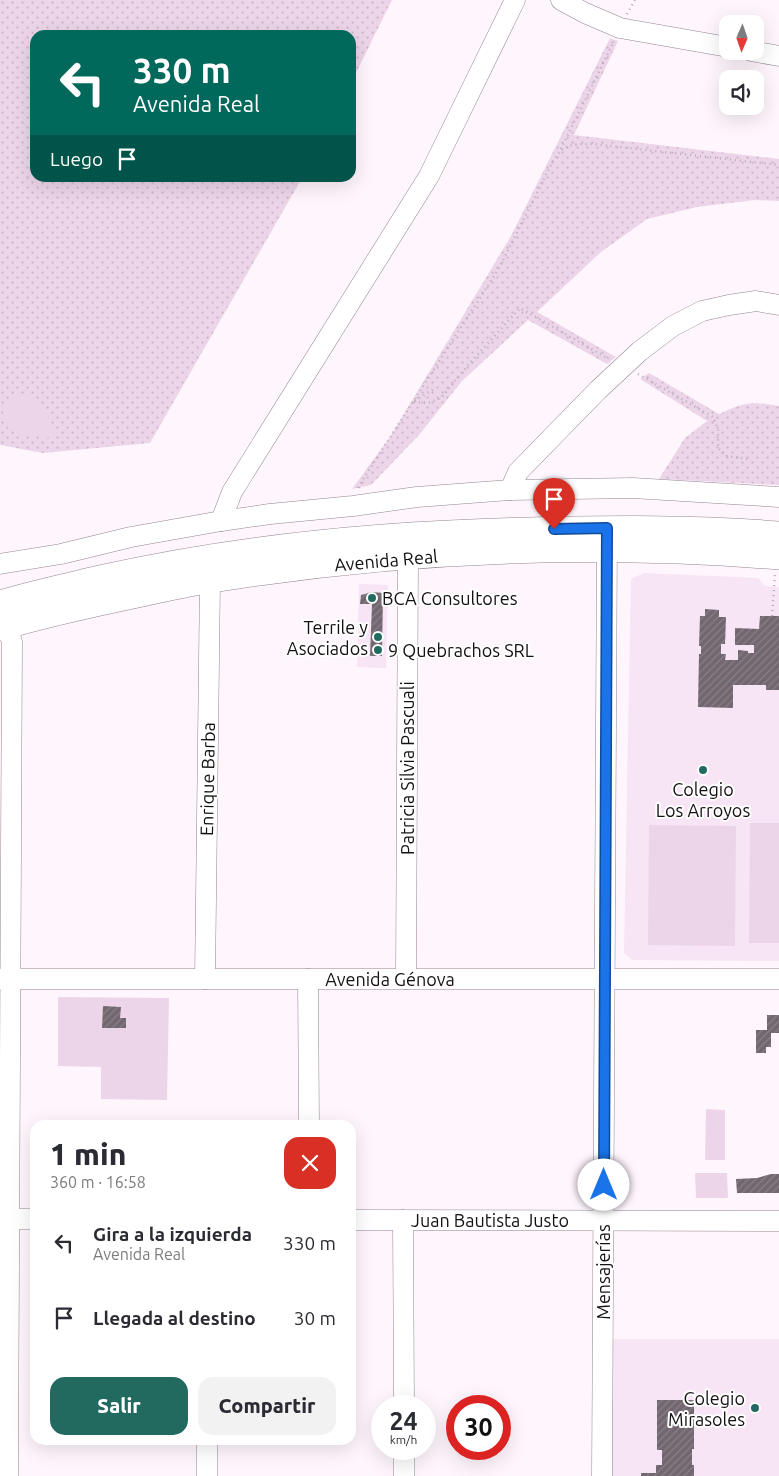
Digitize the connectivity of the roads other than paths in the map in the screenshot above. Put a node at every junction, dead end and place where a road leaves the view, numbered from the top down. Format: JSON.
{"nodes":[{"id":1,"x":515,"y":0,"type":"edge"},
{"id":2,"x":561,"y":0,"type":"edge"},
{"id":3,"x":719,"y":45,"type":"edge"},
{"id":4,"x":764,"y":53,"type":"edge"},
{"id":5,"x":779,"y":56,"type":"edge"},
{"id":6,"x":779,"y":305,"type":"edge"},
{"id":7,"x":510,"y":490,"type":"junction"},
{"id":8,"x":779,"y":498,"type":"edge"},
{"id":9,"x":221,"y":521,"type":"junction"},
{"id":10,"x":607,"y":539,"type":"junction"},
{"id":11,"x":778,"y":549,"type":"edge"},
{"id":12,"x":408,"y":558,"type":"junction"},
{"id":13,"x":0,"y":564,"type":"edge"},
{"id":14,"x":210,"y":580,"type":"junction"},
{"id":15,"x":2,"y":616,"type":"edge"},
{"id":16,"x":604,"y":978,"type":"junction"},
{"id":17,"x":5,"y":979,"type":"edge"},
{"id":18,"x":205,"y":979,"type":"junction"},
{"id":19,"x":308,"y":979,"type":"junction"},
{"id":20,"x":406,"y":979,"type":"junction"},
{"id":21,"x":779,"y":979,"type":"edge"},
{"id":22,"x":309,"y":1120,"type":"edge"},
{"id":23,"x":4,"y":1219,"type":"edge"},
{"id":24,"x":30,"y":1219,"type":"edge"},
{"id":25,"x":356,"y":1220,"type":"edge"},
{"id":26,"x":403,"y":1220,"type":"junction"},
{"id":27,"x":603,"y":1221,"type":"junction"},
{"id":28,"x":779,"y":1221,"type":"edge"},
{"id":29,"x":404,"y":1395,"type":"edge"},
{"id":30,"x":207,"y":1445,"type":"edge"},
{"id":31,"x":404,"y":1460,"type":"edge"},
{"id":32,"x":8,"y":1476,"type":"edge"},
{"id":33,"x":207,"y":1476,"type":"edge"},
{"id":34,"x":404,"y":1476,"type":"edge"},
{"id":35,"x":602,"y":1476,"type":"edge"}],
"edges":[{"from":1,"to":9,"type":"street"},
{"from":2,"to":3,"type":"street"},
{"from":4,"to":5,"type":"street"},
{"from":6,"to":7,"type":"street"},
{"from":7,"to":8,"type":"street"},
{"from":7,"to":9,"type":"street"},
{"from":9,"to":13,"type":"street"},
{"from":10,"to":11,"type":"main road","name":"Avenida Real"},
{"from":10,"to":12,"type":"main road","name":"Avenida Real"},
{"from":10,"to":15,"type":"main road","name":"Avenida Real"},
{"from":10,"to":16,"type":"street","name":"Mensajerías"},
{"from":12,"to":14,"type":"main road","name":"Avenida Real"},
{"from":12,"to":20,"type":"street","name":"Patricia Silvia Pascuali"},
{"from":14,"to":15,"type":"main road","name":"Avenida Real"},
{"from":14,"to":18,"type":"street","name":"Enrique Barba"},
{"from":15,"to":17,"type":"street"},
{"from":16,"to":20,"type":"street","name":"Avenida Génova"},
{"from":16,"to":21,"type":"street","name":"Avenida Génova"},
{"from":16,"to":27,"type":"street","name":"Mensajerías"},
{"from":17,"to":18,"type":"street","name":"Avenida Génova"},
{"from":17,"to":23,"type":"street"},
{"from":18,"to":19,"type":"street","name":"Avenida Génova"},
{"from":19,"to":20,"type":"street","name":"Avenida Génova"},
{"from":19,"to":22,"type":"street"},
{"from":23,"to":24,"type":"street"},
{"from":23,"to":32,"type":"street"},
{"from":25,"to":26,"type":"street","name":"Juan Bautista Justo"},
{"from":26,"to":27,"type":"street","name":"Juan Bautista Justo"},
{"from":26,"to":29,"type":"street"},
{"from":27,"to":28,"type":"street","name":"Juan Bautista Justo"},
{"from":27,"to":35,"type":"street","name":"Mensajerías"},
{"from":30,"to":33,"type":"street"},
{"from":31,"to":34,"type":"street"}]}
